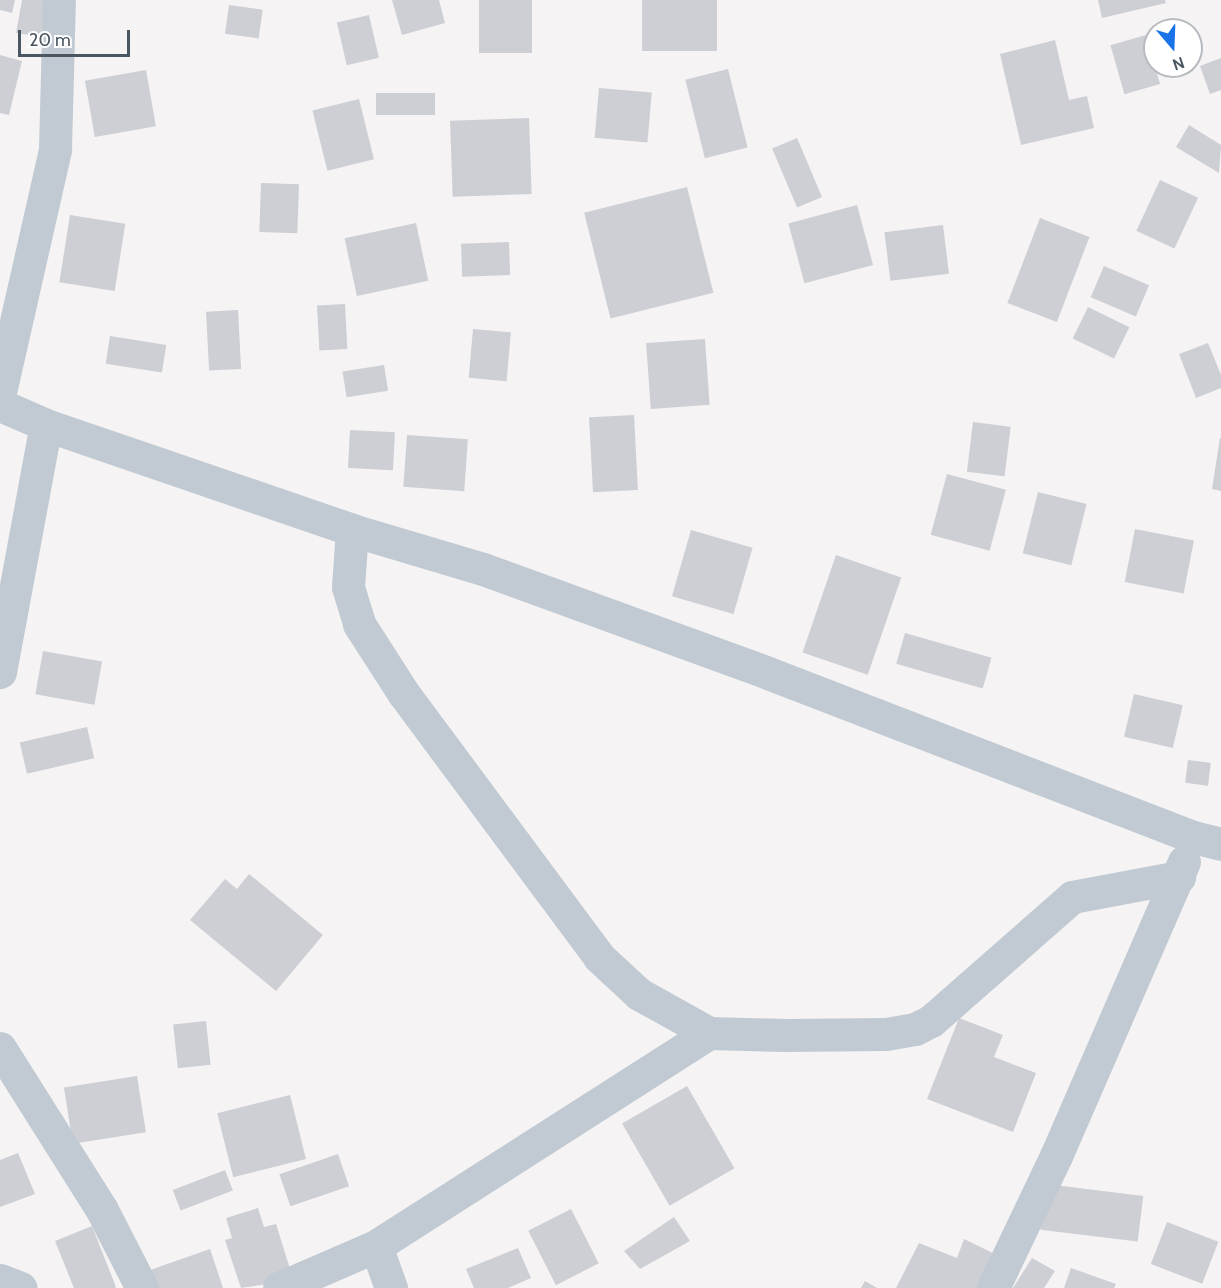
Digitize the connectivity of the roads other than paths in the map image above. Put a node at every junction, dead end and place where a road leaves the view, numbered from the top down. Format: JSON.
{"nodes":[{"id":1,"x":59,"y":0,"type":"edge"},
{"id":2,"x":0,"y":392,"type":"edge"},
{"id":3,"x":0,"y":405,"type":"edge"},
{"id":4,"x":46,"y":424,"type":"junction"},
{"id":5,"x":352,"y":530,"type":"junction"},
{"id":6,"x":0,"y":672,"type":"edge"},
{"id":7,"x":1207,"y":841,"type":"edge"},
{"id":8,"x":1179,"y":878,"type":"junction"},
{"id":9,"x":709,"y":1033,"type":"junction"},
{"id":10,"x":0,"y":1048,"type":"edge"},
{"id":11,"x":376,"y":1246,"type":"junction"},
{"id":12,"x":0,"y":1280,"type":"edge"},
{"id":13,"x":21,"y":1288,"type":"edge"},
{"id":14,"x":142,"y":1288,"type":"edge"},
{"id":15,"x":279,"y":1288,"type":"edge"},
{"id":16,"x":391,"y":1288,"type":"edge"},
{"id":17,"x":993,"y":1288,"type":"edge"}],
"edges":[{"from":1,"to":2,"type":"street"},
{"from":3,"to":4,"type":"street"},
{"from":4,"to":5,"type":"street"},
{"from":4,"to":6,"type":"street"},
{"from":5,"to":7,"type":"street"},
{"from":5,"to":9,"type":"street"},
{"from":7,"to":8,"type":"street"},
{"from":8,"to":9,"type":"street"},
{"from":8,"to":17,"type":"street"},
{"from":9,"to":11,"type":"street"},
{"from":10,"to":14,"type":"street"},
{"from":11,"to":15,"type":"street"},
{"from":11,"to":16,"type":"street"},
{"from":12,"to":13,"type":"street"}]}
